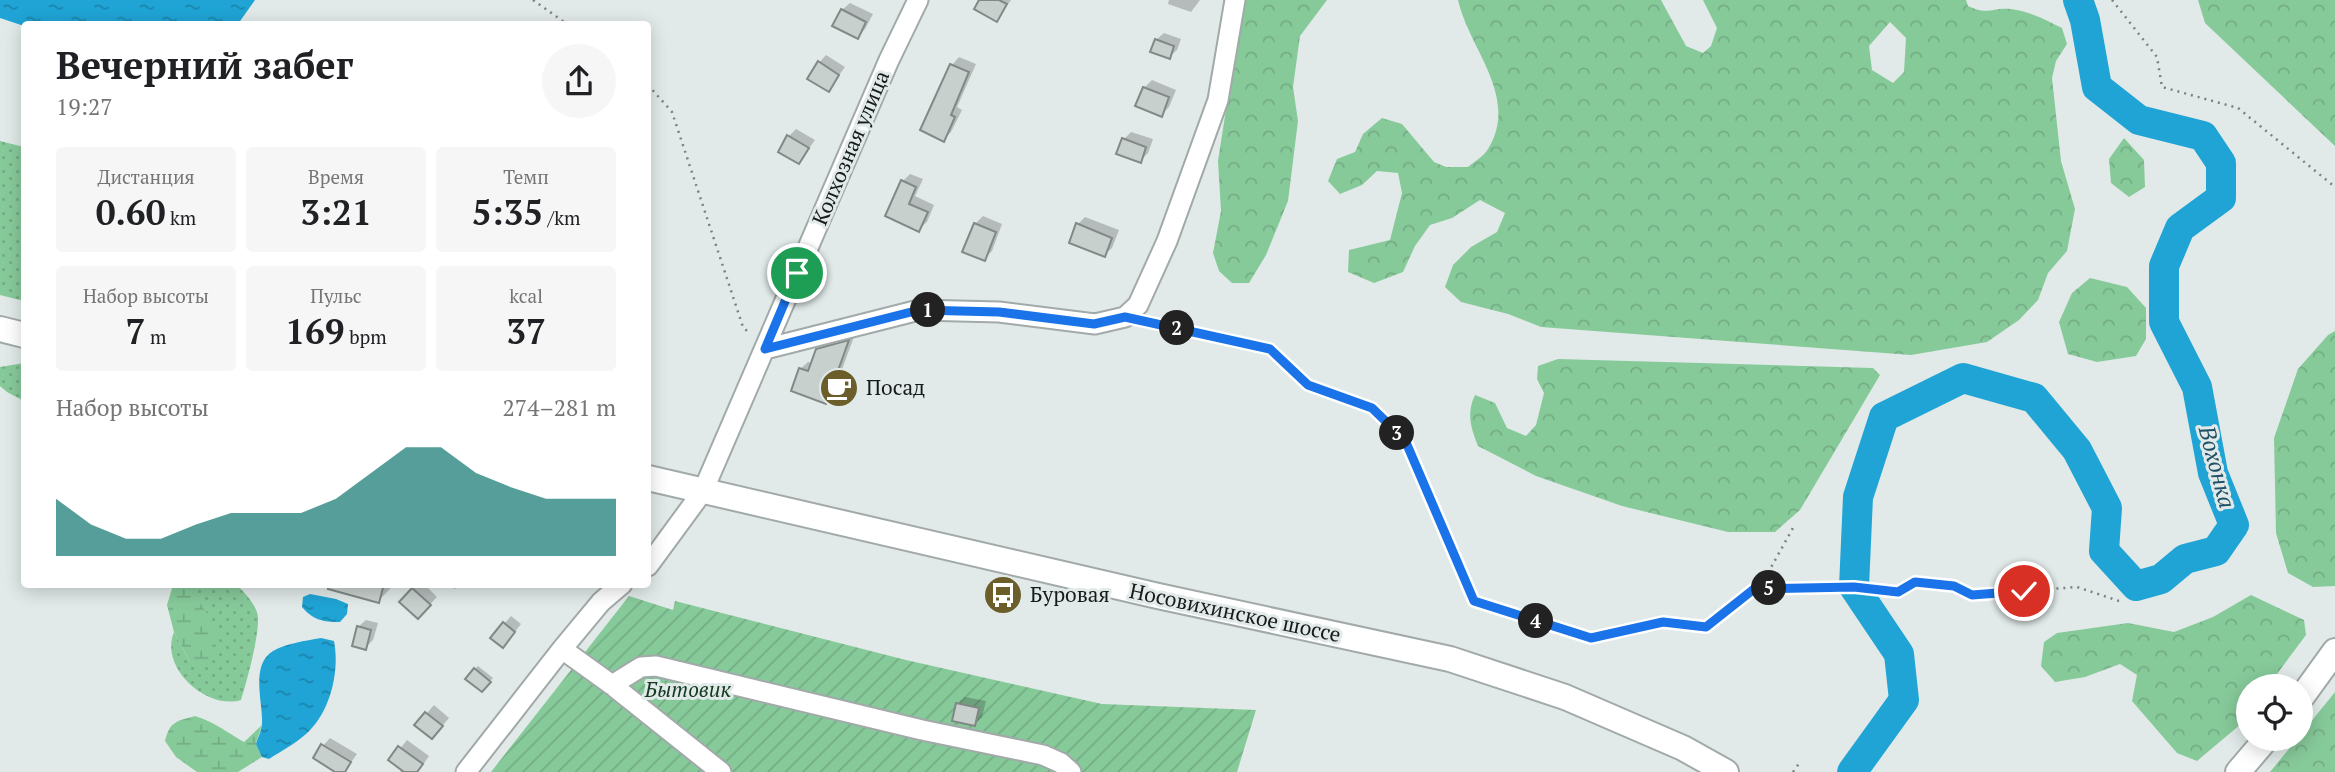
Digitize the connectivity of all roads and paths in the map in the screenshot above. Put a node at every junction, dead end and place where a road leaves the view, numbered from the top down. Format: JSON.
{"nodes":[{"id":1,"x":533,"y":0,"type":"edge"},
{"id":2,"x":918,"y":0,"type":"edge"},
{"id":3,"x":1235,"y":0,"type":"edge"},
{"id":4,"x":2112,"y":0,"type":"edge"},
{"id":5,"x":563,"y":21,"type":"edge"},
{"id":6,"x":651,"y":88,"type":"edge"},
{"id":7,"x":2335,"y":187,"type":"edge"},
{"id":8,"x":1125,"y":317,"type":"junction"},
{"id":9,"x":0,"y":329,"type":"edge"},
{"id":10,"x":21,"y":334,"type":"edge"},
{"id":11,"x":765,"y":349,"type":"junction"},
{"id":12,"x":651,"y":479,"type":"edge"},
{"id":13,"x":703,"y":491,"type":"junction"},
{"id":14,"x":1793,"y":528,"type":"dead end"},
{"id":15,"x":651,"y":562,"type":"edge"},
{"id":16,"x":617,"y":588,"type":"edge"},
{"id":17,"x":1754,"y":589,"type":"junction"},
{"id":18,"x":2119,"y":601,"type":"dead end"},
{"id":19,"x":562,"y":649,"type":"junction"},
{"id":20,"x":2335,"y":651,"type":"edge"},
{"id":21,"x":2313,"y":681,"type":"edge"},
{"id":22,"x":612,"y":685,"type":"junction"},
{"id":23,"x":2256,"y":751,"type":"edge"},
{"id":24,"x":1800,"y":762,"type":"dead end"},
{"id":25,"x":466,"y":772,"type":"edge"},
{"id":26,"x":722,"y":772,"type":"edge"},
{"id":27,"x":1071,"y":772,"type":"edge"},
{"id":28,"x":1726,"y":772,"type":"edge"},
{"id":29,"x":1793,"y":772,"type":"edge"},
{"id":30,"x":2238,"y":772,"type":"edge"}],
"edges":[{"from":1,"to":5,"type":"path"},
{"from":2,"to":11,"type":"street","name":"Колхозная улица"},
{"from":3,"to":8,"type":"street"},
{"from":4,"to":7,"type":"path"},
{"from":6,"to":11,"type":"path"},
{"from":8,"to":11,"type":"street"},
{"from":8,"to":17,"type":"path"},
{"from":9,"to":10,"type":"main road"},
{"from":11,"to":13,"type":"street","name":"Колхозная улица"},
{"from":12,"to":13,"type":"main road","name":"Носовихинское шоссе"},
{"from":13,"to":15,"type":"street","name":"Колхозная улица"},
{"from":13,"to":28,"type":"main road","name":"Носовихинское шоссе"},
{"from":14,"to":17,"type":"path"},
{"from":16,"to":19,"type":"street"},
{"from":17,"to":18,"type":"path"},
{"from":19,"to":22,"type":"street"},
{"from":19,"to":25,"type":"street"},
{"from":20,"to":21,"type":"main road"},
{"from":22,"to":26,"type":"street"},
{"from":22,"to":27,"type":"street"},
{"from":23,"to":30,"type":"main road"},
{"from":24,"to":29,"type":"path"}]}
